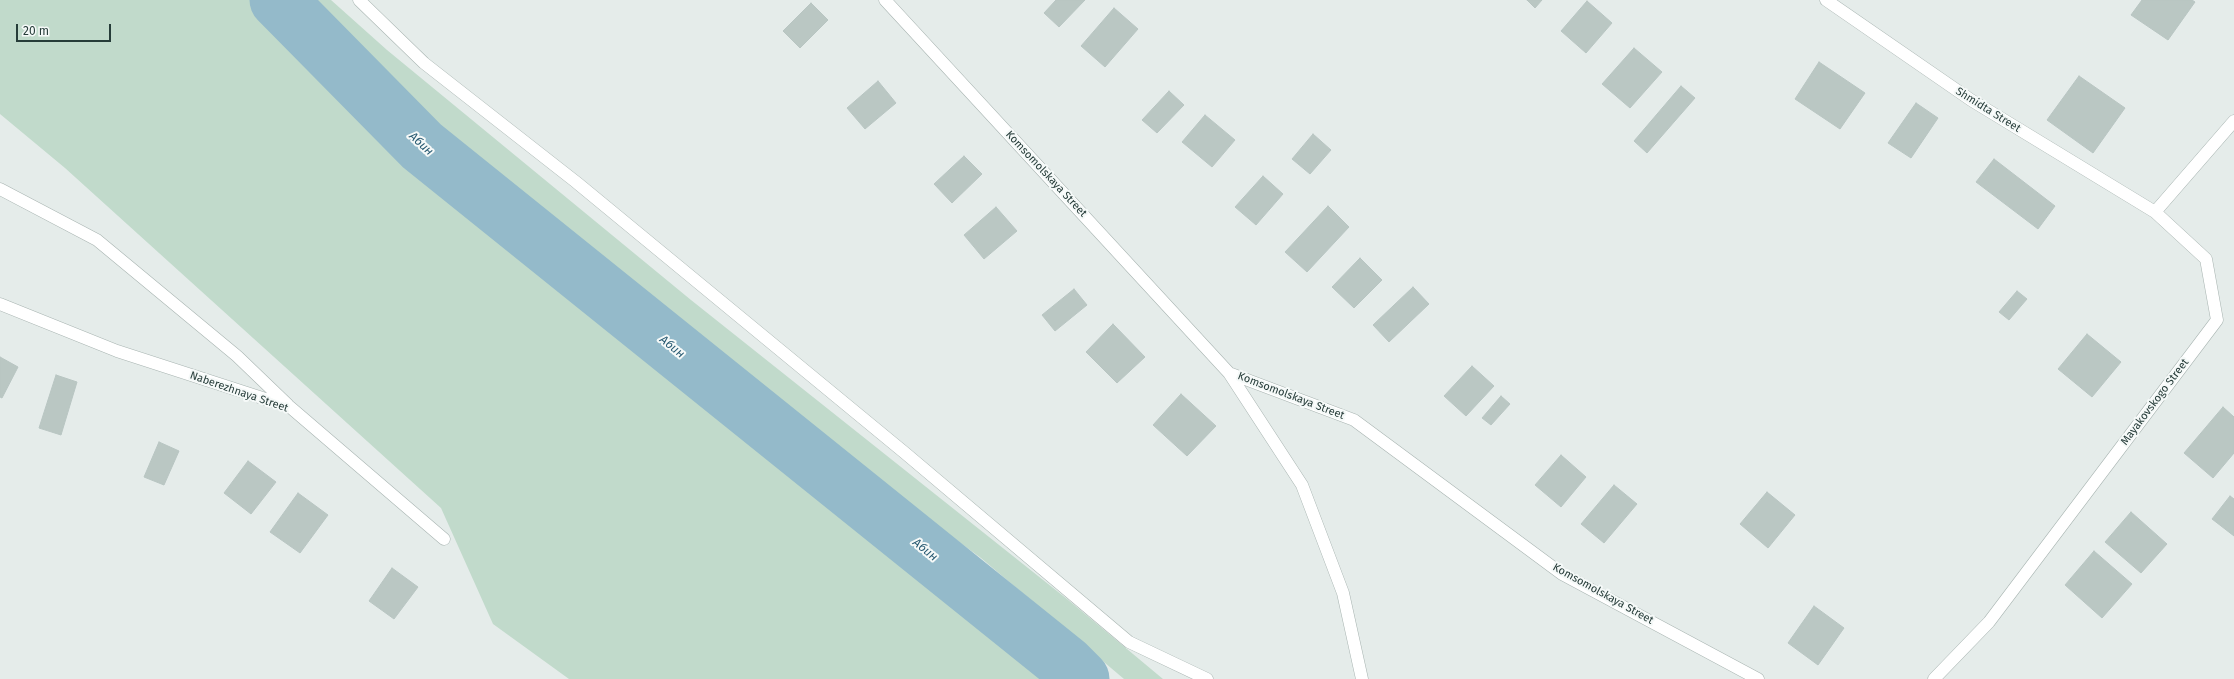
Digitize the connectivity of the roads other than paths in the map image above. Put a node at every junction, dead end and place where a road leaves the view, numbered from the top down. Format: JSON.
{"nodes":[{"id":1,"x":359,"y":0,"type":"edge"},
{"id":2,"x":885,"y":0,"type":"edge"},
{"id":3,"x":1826,"y":0,"type":"edge"},
{"id":4,"x":2234,"y":121,"type":"edge"},
{"id":5,"x":0,"y":188,"type":"edge"},
{"id":6,"x":2154,"y":212,"type":"junction"},
{"id":7,"x":0,"y":304,"type":"edge"},
{"id":8,"x":1229,"y":373,"type":"junction"},
{"id":9,"x":290,"y":408,"type":"junction"},
{"id":10,"x":444,"y":539,"type":"dead end"},
{"id":11,"x":1207,"y":679,"type":"edge"},
{"id":12,"x":1362,"y":679,"type":"edge"},
{"id":13,"x":1758,"y":679,"type":"edge"},
{"id":14,"x":1934,"y":679,"type":"edge"}],
"edges":[{"from":1,"to":11,"type":"street"},
{"from":2,"to":8,"type":"street","name":"Komsomolskaya Street"},
{"from":3,"to":6,"type":"street","name":"Shmidta Street"},
{"from":4,"to":6,"type":"street"},
{"from":5,"to":9,"type":"street"},
{"from":6,"to":14,"type":"street","name":"Mayakovskogo Street"},
{"from":7,"to":9,"type":"street","name":"Naberezhnaya Street"},
{"from":8,"to":12,"type":"street"},
{"from":8,"to":13,"type":"street","name":"Komsomolskaya Street"},
{"from":9,"to":10,"type":"street","name":"Naberezhnaya Street"}]}
